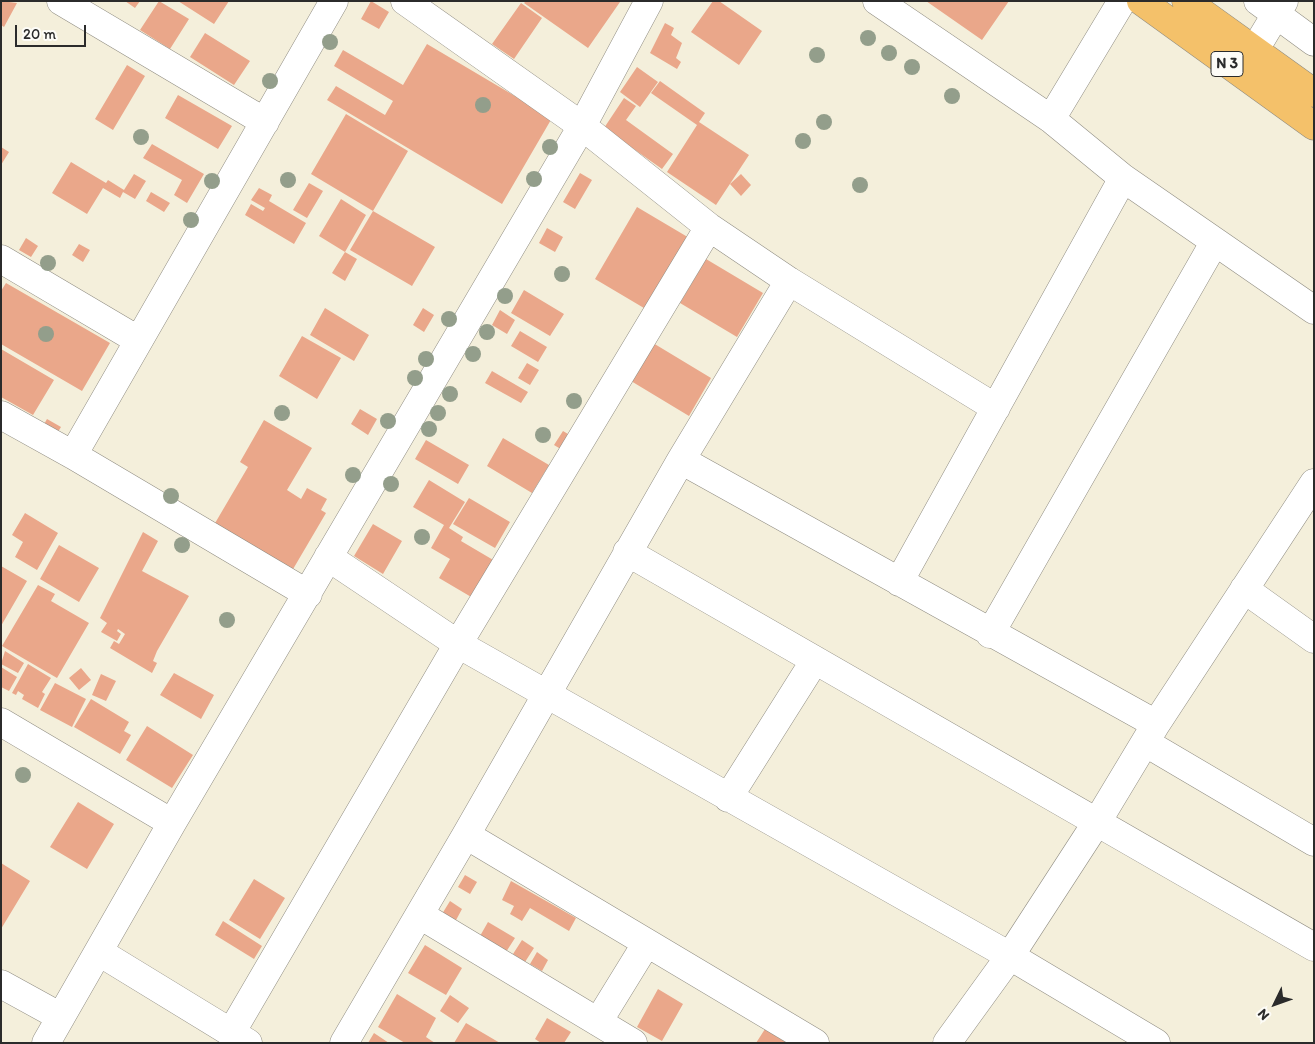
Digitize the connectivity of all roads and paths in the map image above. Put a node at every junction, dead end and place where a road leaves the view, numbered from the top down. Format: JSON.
{"nodes":[{"id":1,"x":61,"y":1,"type":"edge"},
{"id":2,"x":334,"y":1,"type":"edge"},
{"id":3,"x":405,"y":1,"type":"edge"},
{"id":4,"x":649,"y":1,"type":"edge"},
{"id":5,"x":876,"y":1,"type":"edge"},
{"id":6,"x":1122,"y":1,"type":"edge"},
{"id":7,"x":1141,"y":1,"type":"edge"},
{"id":8,"x":1186,"y":1,"type":"edge"},
{"id":9,"x":1273,"y":6,"type":"edge"},
{"id":10,"x":1314,"y":42,"type":"edge"},
{"id":11,"x":1254,"y":51,"type":"junction"},
{"id":12,"x":1314,"y":93,"type":"edge"},
{"id":13,"x":1051,"y":119,"type":"junction"},
{"id":14,"x":266,"y":122,"type":"junction"},
{"id":15,"x":582,"y":126,"type":"junction"},
{"id":16,"x":1314,"y":126,"type":"edge"},
{"id":17,"x":1123,"y":178,"type":"junction"},
{"id":18,"x":709,"y":227,"type":"junction"},
{"id":19,"x":1214,"y":242,"type":"junction"},
{"id":20,"x":1,"y":260,"type":"edge"},
{"id":21,"x":789,"y":281,"type":"junction"},
{"id":22,"x":1314,"y":310,"type":"edge"},
{"id":23,"x":138,"y":340,"type":"junction"},
{"id":24,"x":996,"y":408,"type":"junction"},
{"id":25,"x":1,"y":415,"type":"edge"},
{"id":26,"x":73,"y":455,"type":"junction"},
{"id":27,"x":681,"y":460,"type":"junction"},
{"id":28,"x":1314,"y":483,"type":"edge"},
{"id":29,"x":1306,"y":510,"type":"edge"},
{"id":30,"x":627,"y":552,"type":"junction"},
{"id":31,"x":328,"y":557,"type":"junction"},
{"id":32,"x":898,"y":582,"type":"junction"},
{"id":33,"x":1244,"y":589,"type":"junction"},
{"id":34,"x":308,"y":594,"type":"junction"},
{"id":35,"x":990,"y":634,"type":"junction"},
{"id":36,"x":1314,"y":639,"type":"edge"},
{"id":37,"x":458,"y":644,"type":"junction"},
{"id":38,"x":815,"y":660,"type":"junction"},
{"id":39,"x":546,"y":694,"type":"junction"},
{"id":40,"x":1,"y":722,"type":"edge"},
{"id":41,"x":1151,"y":734,"type":"junction"},
{"id":42,"x":728,"y":798,"type":"junction"},
{"id":43,"x":1097,"y":822,"type":"junction"},
{"id":44,"x":172,"y":823,"type":"junction"},
{"id":45,"x":466,"y":835,"type":"junction"},
{"id":46,"x":1314,"y":842,"type":"edge"},
{"id":47,"x":420,"y":915,"type":"junction"},
{"id":48,"x":646,"y":944,"type":"junction"},
{"id":49,"x":1314,"y":946,"type":"edge"},
{"id":50,"x":99,"y":952,"type":"junction"},
{"id":51,"x":1010,"y":956,"type":"junction"},
{"id":52,"x":1,"y":984,"type":"edge"},
{"id":53,"x":61,"y":1017,"type":"junction"},
{"id":54,"x":598,"y":1022,"type":"junction"},
{"id":55,"x":240,"y":1038,"type":"edge"},
{"id":56,"x":632,"y":1042,"type":"edge"},
{"id":57,"x":46,"y":1043,"type":"edge"},
{"id":58,"x":344,"y":1043,"type":"edge"},
{"id":59,"x":815,"y":1043,"type":"edge"},
{"id":60,"x":947,"y":1043,"type":"edge"},
{"id":61,"x":1156,"y":1043,"type":"edge"}],
"edges":[{"from":1,"to":14,"type":"street"},
{"from":2,"to":14,"type":"street"},
{"from":3,"to":15,"type":"street"},
{"from":4,"to":15,"type":"street"},
{"from":5,"to":13,"type":"street"},
{"from":6,"to":13,"type":"street"},
{"from":7,"to":16,"type":"main road","number":"N 3"},
{"from":8,"to":11,"type":"main road","number":"N 3"},
{"from":9,"to":10,"type":"street"},
{"from":9,"to":11,"type":"street"},
{"from":11,"to":12,"type":"main road","number":"N 3"},
{"from":13,"to":17,"type":"street"},
{"from":14,"to":23,"type":"street"},
{"from":15,"to":18,"type":"street"},
{"from":15,"to":31,"type":"street"},
{"from":17,"to":19,"type":"street"},
{"from":17,"to":24,"type":"street"},
{"from":18,"to":21,"type":"street"},
{"from":18,"to":37,"type":"street"},
{"from":19,"to":22,"type":"street"},
{"from":19,"to":35,"type":"street"},
{"from":20,"to":23,"type":"street"},
{"from":21,"to":24,"type":"street"},
{"from":21,"to":27,"type":"street"},
{"from":23,"to":26,"type":"street"},
{"from":24,"to":32,"type":"street"},
{"from":25,"to":26,"type":"street"},
{"from":26,"to":34,"type":"street"},
{"from":27,"to":30,"type":"street"},
{"from":27,"to":32,"type":"street"},
{"from":28,"to":29,"type":"street"},
{"from":29,"to":33,"type":"street"},
{"from":30,"to":38,"type":"street"},
{"from":30,"to":39,"type":"street"},
{"from":31,"to":34,"type":"street"},
{"from":31,"to":37,"type":"street"},
{"from":32,"to":35,"type":"street"},
{"from":33,"to":36,"type":"street"},
{"from":33,"to":41,"type":"street"},
{"from":34,"to":44,"type":"street"},
{"from":35,"to":41,"type":"street"},
{"from":37,"to":39,"type":"street"},
{"from":37,"to":55,"type":"street"},
{"from":38,"to":42,"type":"street"},
{"from":38,"to":43,"type":"street"},
{"from":39,"to":42,"type":"street"},
{"from":39,"to":45,"type":"street"},
{"from":40,"to":44,"type":"street"},
{"from":41,"to":43,"type":"street"},
{"from":41,"to":46,"type":"street"},
{"from":42,"to":51,"type":"street"},
{"from":43,"to":49,"type":"street"},
{"from":43,"to":51,"type":"street"},
{"from":44,"to":50,"type":"street"},
{"from":45,"to":47,"type":"street"},
{"from":45,"to":48,"type":"street"},
{"from":47,"to":54,"type":"street"},
{"from":47,"to":58,"type":"street"},
{"from":48,"to":54,"type":"street"},
{"from":48,"to":59,"type":"street"},
{"from":50,"to":53,"type":"street"},
{"from":50,"to":55,"type":"street"},
{"from":51,"to":60,"type":"street"},
{"from":51,"to":61,"type":"street"},
{"from":52,"to":53,"type":"street"},
{"from":53,"to":57,"type":"street"},
{"from":54,"to":56,"type":"street"}]}
